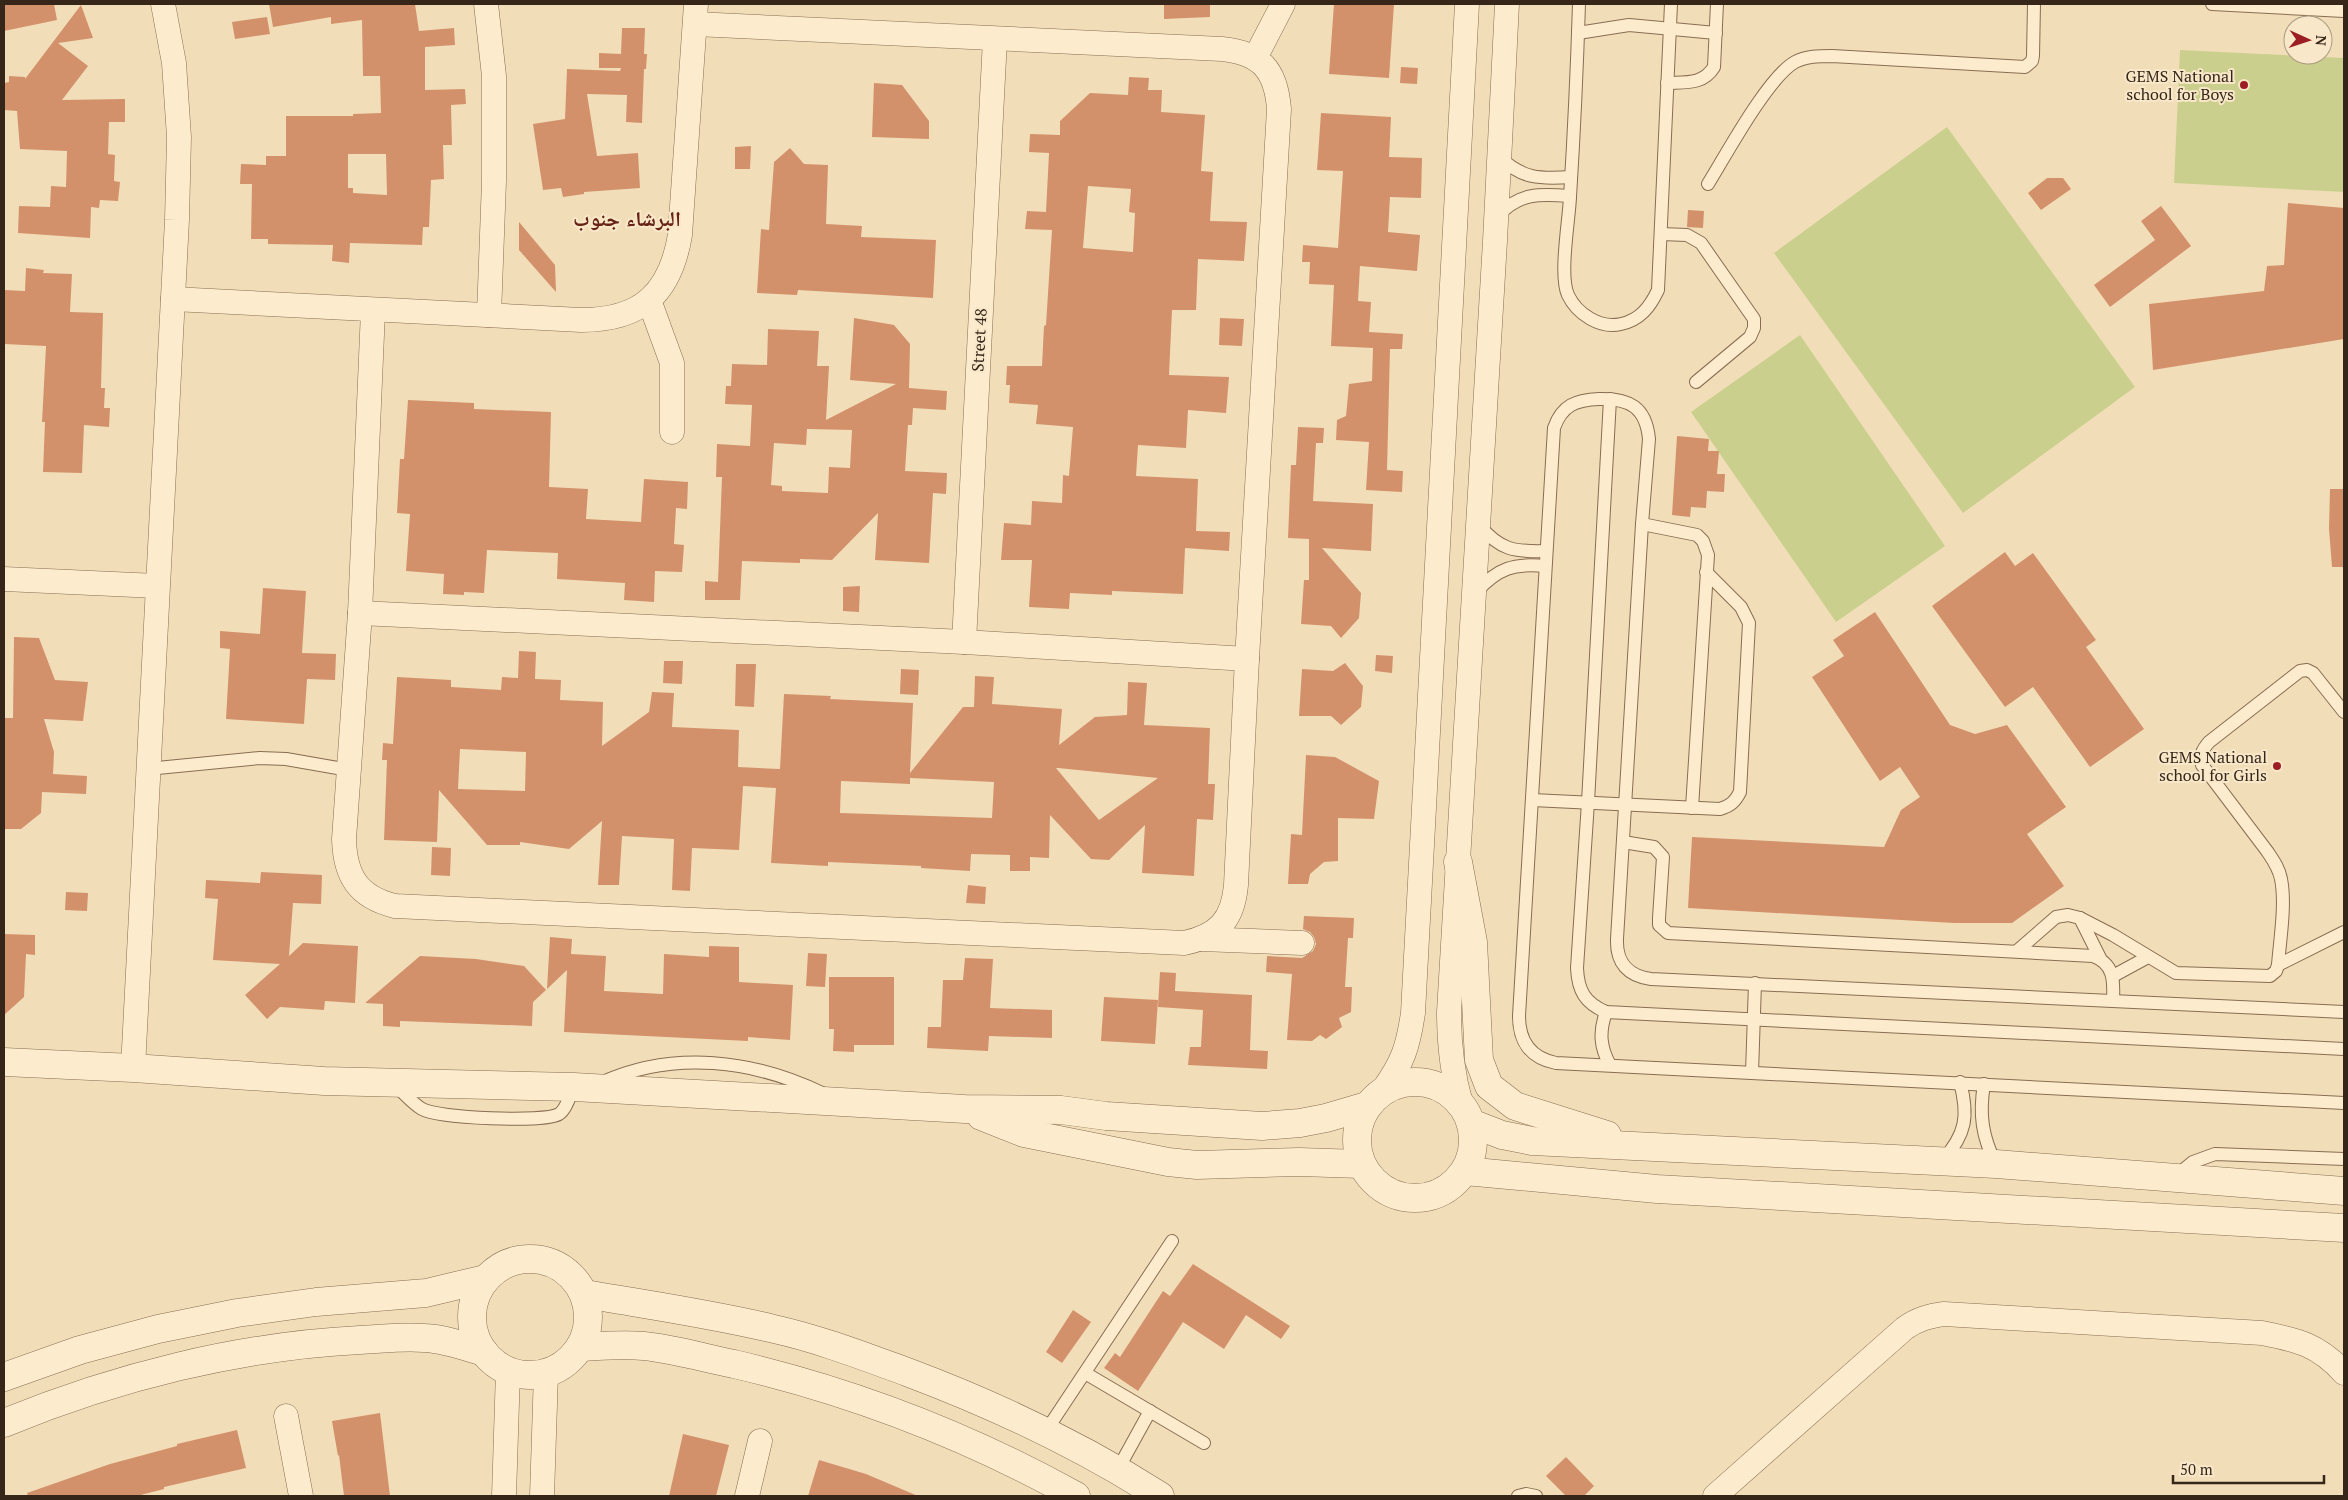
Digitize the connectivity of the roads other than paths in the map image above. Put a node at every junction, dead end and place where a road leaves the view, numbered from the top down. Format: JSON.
{"nodes":[{"id":1,"x":163,"y":4,"type":"edge"},
{"id":2,"x":486,"y":4,"type":"edge"},
{"id":3,"x":1283,"y":4,"type":"edge"},
{"id":4,"x":1466,"y":4,"type":"edge"},
{"id":5,"x":1507,"y":4,"type":"edge"},
{"id":6,"x":1579,"y":4,"type":"edge"},
{"id":7,"x":1671,"y":4,"type":"edge"},
{"id":8,"x":1717,"y":4,"type":"edge"},
{"id":9,"x":2034,"y":4,"type":"edge"},
{"id":10,"x":2212,"y":4,"type":"edge"},
{"id":11,"x":2344,"y":10,"type":"edge"},
{"id":12,"x":695,"y":14,"type":"edge"},
{"id":13,"x":1670,"y":30,"type":"junction"},
{"id":14,"x":1578,"y":32,"type":"junction"},
{"id":15,"x":1716,"y":33,"type":"junction"},
{"id":16,"x":995,"y":39,"type":"junction"},
{"id":17,"x":1256,"y":58,"type":"junction"},
{"id":18,"x":1666,"y":82,"type":"junction"},
{"id":19,"x":1499,"y":156,"type":"junction"},
{"id":20,"x":1571,"y":178,"type":"junction"},
{"id":21,"x":1708,"y":184,"type":"dead end"},
{"id":22,"x":1570,"y":196,"type":"junction"},
{"id":23,"x":1496,"y":218,"type":"junction"},
{"id":24,"x":1661,"y":234,"type":"junction"},
{"id":25,"x":173,"y":299,"type":"junction"},
{"id":26,"x":650,"y":300,"type":"junction"},
{"id":27,"x":373,"y":311,"type":"junction"},
{"id":28,"x":489,"y":315,"type":"junction"},
{"id":29,"x":1696,"y":382,"type":"dead end"},
{"id":30,"x":1610,"y":399,"type":"junction"},
{"id":31,"x":672,"y":432,"type":"dead end"},
{"id":32,"x":1479,"y":524,"type":"junction"},
{"id":33,"x":1642,"y":524,"type":"junction"},
{"id":34,"x":1546,"y":551,"type":"junction"},
{"id":35,"x":1545,"y":566,"type":"junction"},
{"id":36,"x":1706,"y":572,"type":"junction"},
{"id":37,"x":4,"y":579,"type":"edge"},
{"id":38,"x":157,"y":586,"type":"junction"},
{"id":39,"x":1475,"y":594,"type":"junction"},
{"id":40,"x":360,"y":613,"type":"junction"},
{"id":41,"x":964,"y":642,"type":"junction"},
{"id":42,"x":1247,"y":659,"type":"junction"},
{"id":43,"x":2344,"y":712,"type":"edge"},
{"id":44,"x":147,"y":769,"type":"junction"},
{"id":45,"x":349,"y":770,"type":"junction"},
{"id":46,"x":1532,"y":800,"type":"junction"},
{"id":47,"x":1588,"y":802,"type":"junction"},
{"id":48,"x":1626,"y":804,"type":"junction"},
{"id":49,"x":1692,"y":808,"type":"junction"},
{"id":50,"x":1623,"y":842,"type":"junction"},
{"id":51,"x":1458,"y":862,"type":"junction"},
{"id":52,"x":2080,"y":918,"type":"junction"},
{"id":53,"x":2344,"y":932,"type":"edge"},
{"id":54,"x":1200,"y":939,"type":"junction"},
{"id":55,"x":1302,"y":943,"type":"dead end"},
{"id":56,"x":2017,"y":951,"type":"junction"},
{"id":57,"x":2148,"y":956,"type":"junction"},
{"id":58,"x":2100,"y":958,"type":"junction"},
{"id":59,"x":2278,"y":965,"type":"junction"},
{"id":60,"x":2113,"y":976,"type":"junction"},
{"id":61,"x":1755,"y":984,"type":"junction"},
{"id":62,"x":2113,"y":1000,"type":"junction"},
{"id":63,"x":1606,"y":1012,"type":"junction"},
{"id":64,"x":2344,"y":1012,"type":"edge"},
{"id":65,"x":1753,"y":1020,"type":"junction"},
{"id":66,"x":2344,"y":1049,"type":"edge"},
{"id":67,"x":4,"y":1062,"type":"edge"},
{"id":68,"x":1610,"y":1065,"type":"junction"},
{"id":69,"x":133,"y":1068,"type":"junction"},
{"id":70,"x":1752,"y":1072,"type":"junction"},
{"id":71,"x":1960,"y":1082,"type":"junction"},
{"id":72,"x":1984,"y":1084,"type":"junction"},
{"id":73,"x":1375,"y":1098,"type":"junction"},
{"id":74,"x":2344,"y":1103,"type":"edge"},
{"id":75,"x":966,"y":1109,"type":"junction"},
{"id":76,"x":1466,"y":1114,"type":"junction"},
{"id":77,"x":1649,"y":1148,"type":"junction"},
{"id":78,"x":2344,"y":1158,"type":"edge"},
{"id":79,"x":1942,"y":1161,"type":"junction"},
{"id":80,"x":1361,"y":1164,"type":"junction"},
{"id":81,"x":1996,"y":1164,"type":"junction"},
{"id":82,"x":1465,"y":1172,"type":"junction"},
{"id":83,"x":2173,"y":1179,"type":"junction"},
{"id":84,"x":2344,"y":1191,"type":"edge"},
{"id":85,"x":2344,"y":1228,"type":"edge"},
{"id":86,"x":1172,"y":1241,"type":"dead end"},
{"id":87,"x":485,"y":1279,"type":"junction"},
{"id":88,"x":585,"y":1294,"type":"junction"},
{"id":89,"x":580,"y":1347,"type":"junction"},
{"id":90,"x":484,"y":1352,"type":"junction"},
{"id":91,"x":508,"y":1371,"type":"junction"},
{"id":92,"x":546,"y":1373,"type":"junction"},
{"id":93,"x":1085,"y":1373,"type":"junction"},
{"id":94,"x":2344,"y":1373,"type":"edge"},
{"id":95,"x":4,"y":1376,"type":"edge"},
{"id":96,"x":1150,"y":1411,"type":"junction"},
{"id":97,"x":286,"y":1416,"type":"dead end"},
{"id":98,"x":4,"y":1423,"type":"edge"},
{"id":99,"x":1046,"y":1431,"type":"junction"},
{"id":100,"x":760,"y":1441,"type":"dead end"},
{"id":101,"x":1204,"y":1443,"type":"dead end"},
{"id":102,"x":1118,"y":1469,"type":"junction"},
{"id":103,"x":504,"y":1493,"type":"edge"},
{"id":104,"x":542,"y":1494,"type":"edge"},
{"id":105,"x":300,"y":1496,"type":"edge"},
{"id":106,"x":747,"y":1496,"type":"edge"},
{"id":107,"x":1076,"y":1496,"type":"edge"},
{"id":108,"x":1160,"y":1496,"type":"edge"},
{"id":109,"x":1518,"y":1496,"type":"edge"},
{"id":110,"x":1536,"y":1496,"type":"edge"},
{"id":111,"x":1714,"y":1496,"type":"edge"}],
"edges":[{"from":1,"to":25,"type":"street"},
{"from":2,"to":28,"type":"street"},
{"from":3,"to":17,"type":"street"},
{"from":4,"to":73,"type":"street"},
{"from":5,"to":19,"type":"street"},
{"from":6,"to":14,"type":"lane"},
{"from":7,"to":13,"type":"lane"},
{"from":8,"to":15,"type":"lane"},
{"from":9,"to":21,"type":"lane"},
{"from":10,"to":11,"type":"lane"},
{"from":12,"to":16,"type":"street"},
{"from":12,"to":26,"type":"street"},
{"from":13,"to":14,"type":"lane"},
{"from":13,"to":15,"type":"lane"},
{"from":13,"to":18,"type":"lane"},
{"from":14,"to":20,"type":"lane"},
{"from":15,"to":18,"type":"lane"},
{"from":16,"to":17,"type":"street"},
{"from":16,"to":41,"type":"street","name":"Street 48"},
{"from":17,"to":42,"type":"street"},
{"from":18,"to":24,"type":"lane"},
{"from":19,"to":20,"type":"lane"},
{"from":19,"to":23,"type":"street"},
{"from":20,"to":22,"type":"lane"},
{"from":22,"to":23,"type":"lane"},
{"from":22,"to":24,"type":"lane"},
{"from":23,"to":32,"type":"street"},
{"from":24,"to":29,"type":"lane"},
{"from":25,"to":27,"type":"street"},
{"from":25,"to":38,"type":"street"},
{"from":26,"to":28,"type":"street"},
{"from":26,"to":31,"type":"street"},
{"from":27,"to":28,"type":"street"},
{"from":27,"to":40,"type":"street"},
{"from":30,"to":33,"type":"lane"},
{"from":30,"to":34,"type":"lane"},
{"from":30,"to":47,"type":"lane"},
{"from":32,"to":34,"type":"lane"},
{"from":32,"to":39,"type":"street"},
{"from":33,"to":36,"type":"lane"},
{"from":33,"to":48,"type":"lane"},
{"from":34,"to":35,"type":"lane"},
{"from":35,"to":39,"type":"lane"},
{"from":35,"to":46,"type":"lane"},
{"from":36,"to":49,"type":"lane"},
{"from":36,"to":49,"type":"lane"},
{"from":37,"to":38,"type":"street"},
{"from":38,"to":44,"type":"street"},
{"from":39,"to":51,"type":"street"},
{"from":40,"to":41,"type":"street"},
{"from":40,"to":45,"type":"street"},
{"from":41,"to":42,"type":"street"},
{"from":42,"to":54,"type":"street"},
{"from":43,"to":59,"type":"lane"},
{"from":44,"to":45,"type":"lane"},
{"from":44,"to":69,"type":"street"},
{"from":45,"to":54,"type":"street"},
{"from":46,"to":47,"type":"lane"},
{"from":46,"to":68,"type":"lane"},
{"from":47,"to":48,"type":"lane"},
{"from":47,"to":63,"type":"lane"},
{"from":48,"to":49,"type":"lane"},
{"from":48,"to":50,"type":"lane"},
{"from":50,"to":56,"type":"lane"},
{"from":50,"to":61,"type":"lane"},
{"from":51,"to":76,"type":"street"},
{"from":51,"to":77,"type":"street"},
{"from":52,"to":56,"type":"lane"},
{"from":52,"to":57,"type":"lane"},
{"from":52,"to":58,"type":"lane"},
{"from":53,"to":59,"type":"lane"},
{"from":54,"to":55,"type":"street"},
{"from":56,"to":58,"type":"lane"},
{"from":57,"to":59,"type":"lane"},
{"from":57,"to":60,"type":"lane"},
{"from":58,"to":60,"type":"lane"},
{"from":60,"to":62,"type":"lane"},
{"from":61,"to":62,"type":"lane"},
{"from":61,"to":65,"type":"lane"},
{"from":62,"to":64,"type":"lane"},
{"from":63,"to":65,"type":"lane"},
{"from":63,"to":68,"type":"lane"},
{"from":65,"to":66,"type":"lane"},
{"from":65,"to":70,"type":"lane"},
{"from":67,"to":69,"type":"street"},
{"from":68,"to":70,"type":"lane"},
{"from":69,"to":75,"type":"street"},
{"from":70,"to":71,"type":"lane"},
{"from":71,"to":72,"type":"lane"},
{"from":71,"to":79,"type":"lane"},
{"from":72,"to":74,"type":"lane"},
{"from":72,"to":81,"type":"lane"},
{"from":73,"to":75,"type":"street"},
{"from":73,"to":76,"type":"street"},
{"from":73,"to":80,"type":"street"},
{"from":75,"to":80,"type":"street"},
{"from":76,"to":77,"type":"street"},
{"from":76,"to":82,"type":"street"},
{"from":77,"to":79,"type":"street"},
{"from":78,"to":83,"type":"lane"},
{"from":79,"to":81,"type":"street"},
{"from":80,"to":82,"type":"street"},
{"from":81,"to":83,"type":"street"},
{"from":82,"to":85,"type":"street"},
{"from":83,"to":84,"type":"street"},
{"from":86,"to":93,"type":"lane"},
{"from":87,"to":88,"type":"street"},
{"from":87,"to":90,"type":"street"},
{"from":87,"to":95,"type":"street"},
{"from":88,"to":89,"type":"street"},
{"from":88,"to":99,"type":"street"},
{"from":89,"to":92,"type":"street"},
{"from":89,"to":107,"type":"street"},
{"from":90,"to":91,"type":"street"},
{"from":90,"to":98,"type":"street"},
{"from":91,"to":92,"type":"street"},
{"from":91,"to":103,"type":"street"},
{"from":92,"to":104,"type":"street"},
{"from":93,"to":96,"type":"lane"},
{"from":93,"to":99,"type":"lane"},
{"from":94,"to":111,"type":"street"},
{"from":96,"to":101,"type":"lane"},
{"from":96,"to":102,"type":"lane"},
{"from":97,"to":105,"type":"street"},
{"from":99,"to":102,"type":"street"},
{"from":100,"to":106,"type":"street"},
{"from":102,"to":108,"type":"street"},
{"from":103,"to":104,"type":"street"},
{"from":109,"to":110,"type":"lane"}]}
